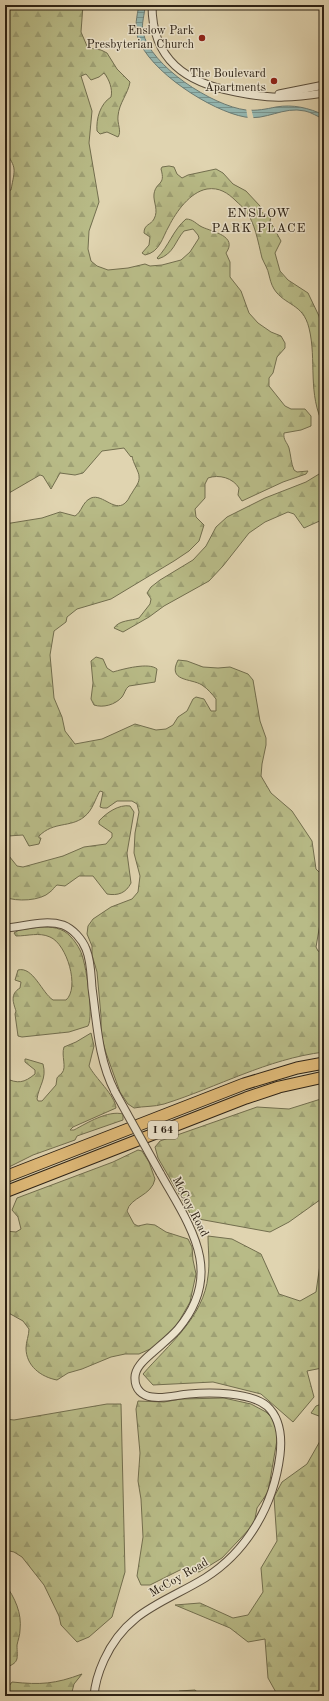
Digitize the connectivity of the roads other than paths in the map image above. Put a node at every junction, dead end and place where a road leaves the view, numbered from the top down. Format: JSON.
{"nodes":[{"id":1,"x":152,"y":5,"type":"edge"},
{"id":2,"x":324,"y":85,"type":"edge"},
{"id":3,"x":324,"y":93,"type":"edge"},
{"id":4,"x":272,"y":96,"type":"junction"},
{"id":5,"x":5,"y":928,"type":"edge"},
{"id":6,"x":324,"y":1063,"type":"edge"},
{"id":7,"x":324,"y":1078,"type":"edge"},
{"id":8,"x":5,"y":1177,"type":"edge"},
{"id":9,"x":5,"y":1192,"type":"edge"},
{"id":10,"x":94,"y":1696,"type":"edge"}],
"edges":[{"from":1,"to":4,"type":"street"},
{"from":2,"to":4,"type":"street"},
{"from":3,"to":4,"type":"street"},
{"from":5,"to":10,"type":"street","name":"McCoy Road","bridge":true},
{"from":6,"to":8,"type":"highway","number":"I 64"},
{"from":7,"to":9,"type":"highway","number":"I 64"}]}
